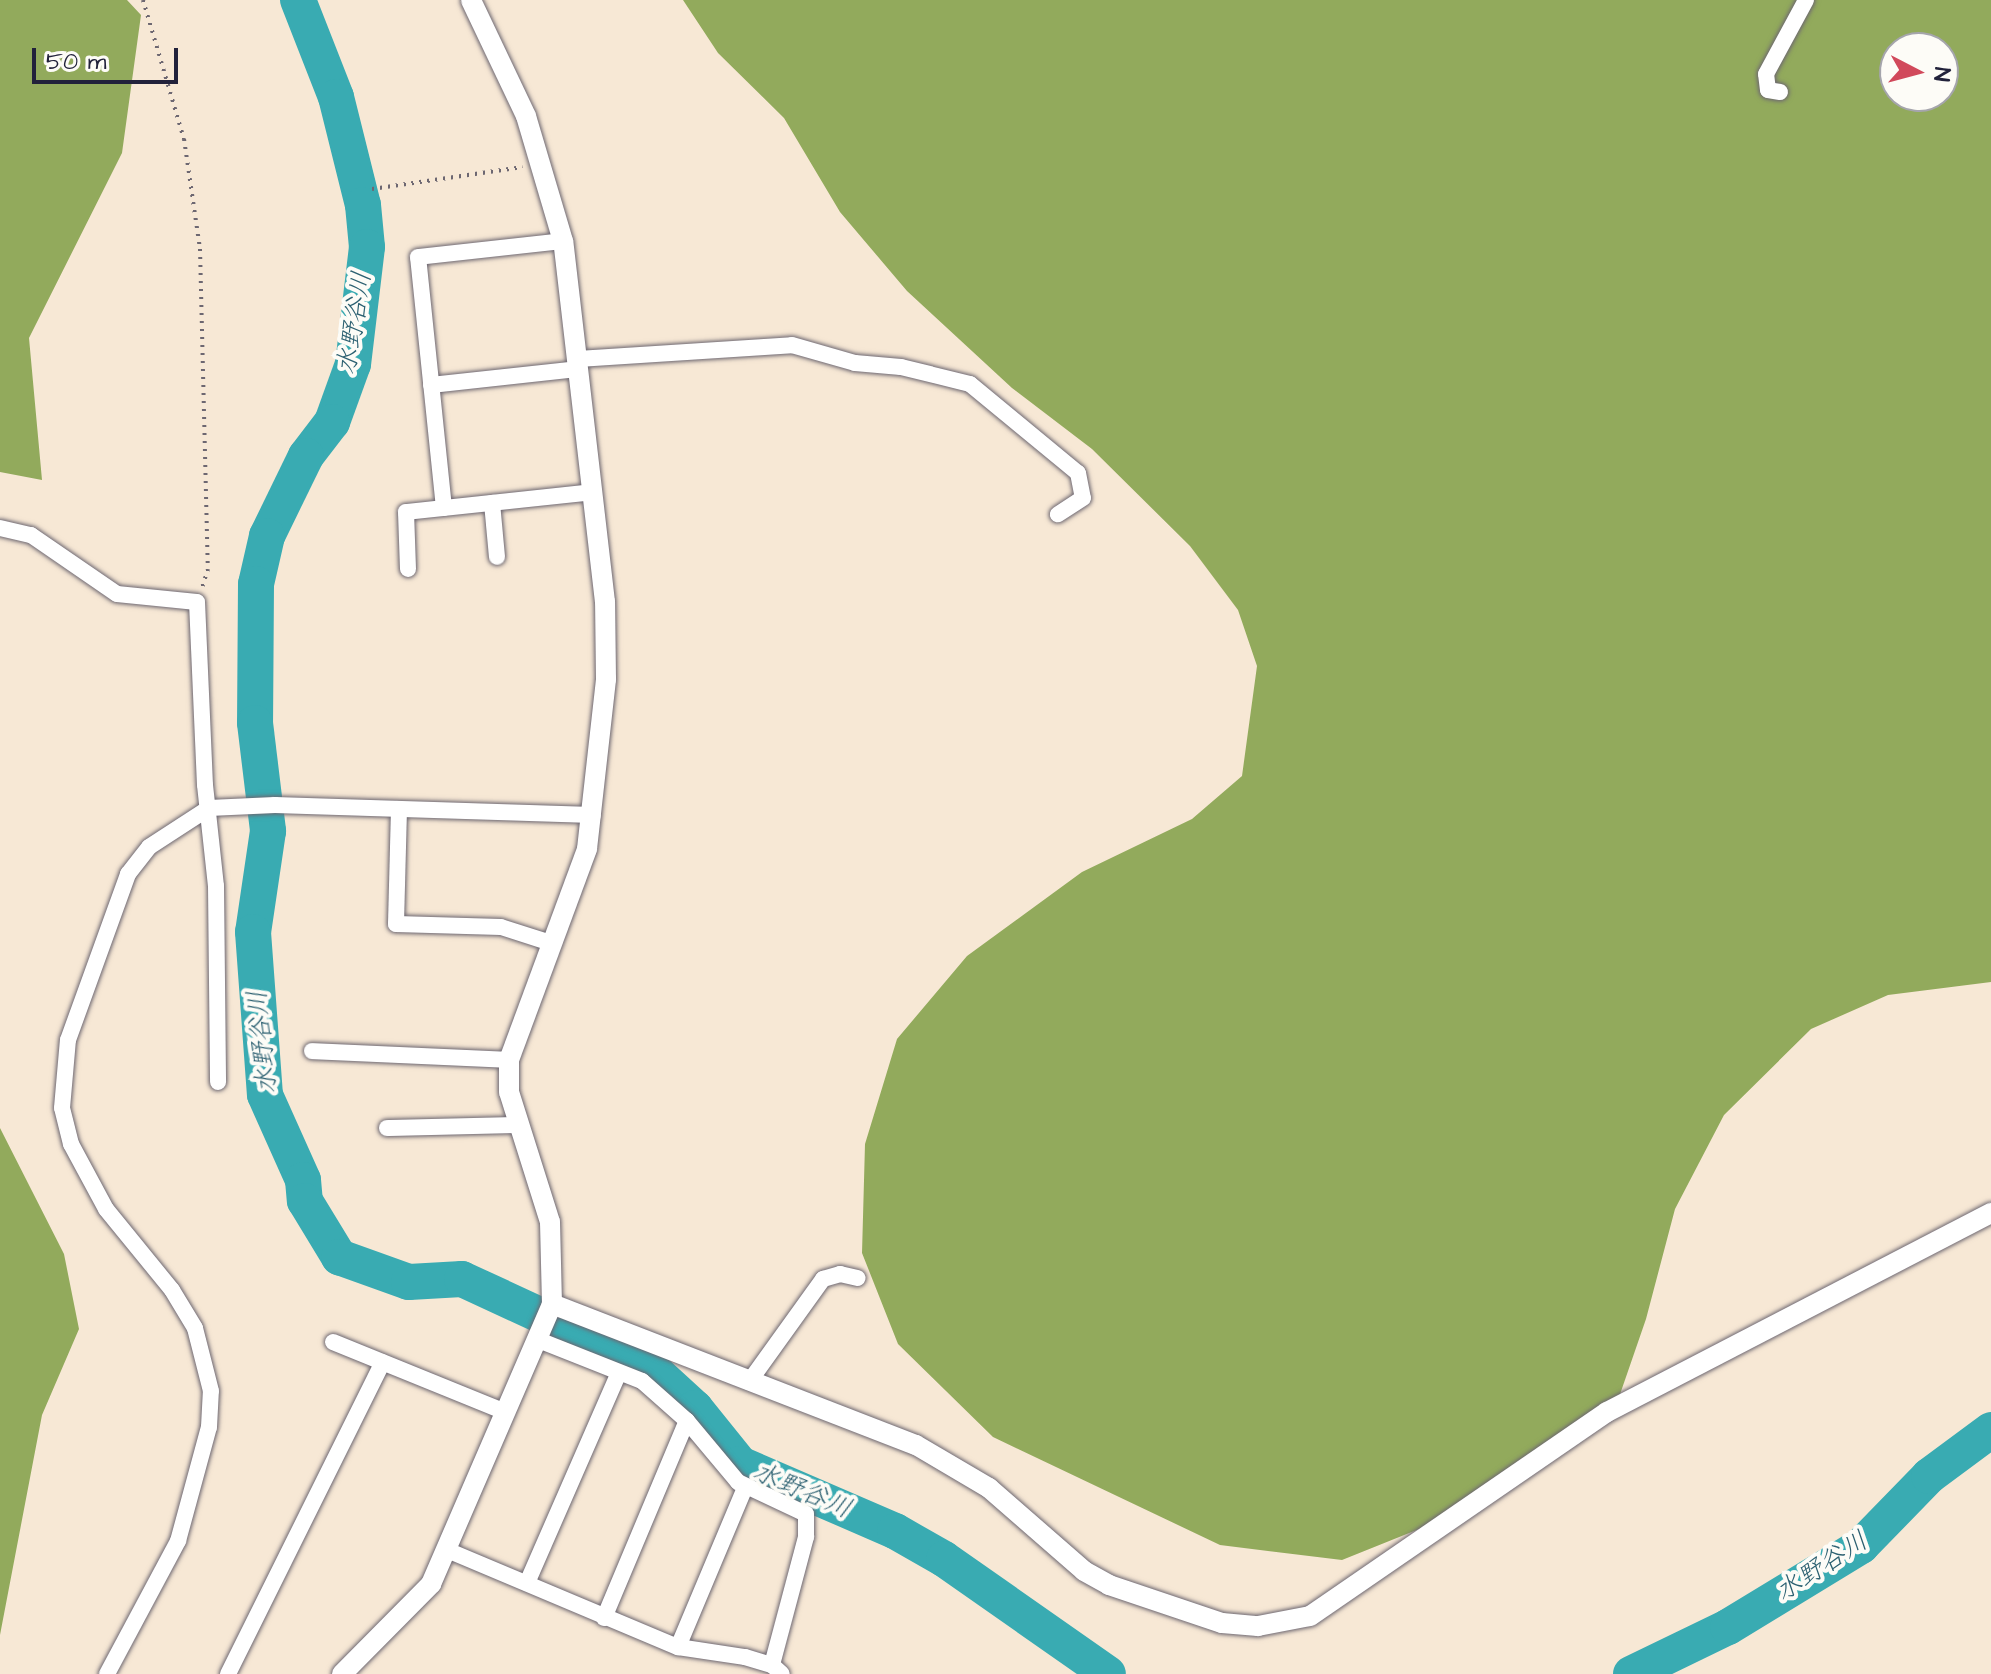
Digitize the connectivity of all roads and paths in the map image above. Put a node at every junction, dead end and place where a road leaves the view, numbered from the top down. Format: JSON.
{"nodes":[{"id":1,"x":143,"y":0,"type":"edge"},
{"id":2,"x":471,"y":0,"type":"edge"},
{"id":3,"x":1806,"y":0,"type":"edge"},
{"id":4,"x":1780,"y":92,"type":"dead end"},
{"id":5,"x":544,"y":163,"type":"junction"},
{"id":6,"x":372,"y":189,"type":"dead end"},
{"id":7,"x":563,"y":241,"type":"junction"},
{"id":8,"x":579,"y":364,"type":"junction"},
{"id":9,"x":431,"y":385,"type":"junction"},
{"id":10,"x":593,"y":492,"type":"junction"},
{"id":11,"x":492,"y":503,"type":"junction"},
{"id":12,"x":444,"y":508,"type":"junction"},
{"id":13,"x":1058,"y":514,"type":"dead end"},
{"id":14,"x":0,"y":528,"type":"edge"},
{"id":15,"x":497,"y":557,"type":"dead end"},
{"id":16,"x":408,"y":569,"type":"dead end"},
{"id":17,"x":197,"y":602,"type":"junction"},
{"id":18,"x":209,"y":808,"type":"junction"},
{"id":19,"x":399,"y":809,"type":"junction"},
{"id":20,"x":593,"y":815,"type":"junction"},
{"id":21,"x":551,"y":943,"type":"junction"},
{"id":22,"x":312,"y":1051,"type":"dead end"},
{"id":23,"x":509,"y":1060,"type":"junction"},
{"id":24,"x":218,"y":1082,"type":"dead end"},
{"id":25,"x":518,"y":1125,"type":"junction"},
{"id":26,"x":387,"y":1128,"type":"dead end"},
{"id":27,"x":1991,"y":1213,"type":"edge"},
{"id":28,"x":858,"y":1278,"type":"dead end"},
{"id":29,"x":544,"y":1321,"type":"junction"},
{"id":30,"x":333,"y":1342,"type":"dead end"},
{"id":31,"x":383,"y":1362,"type":"junction"},
{"id":32,"x":618,"y":1375,"type":"junction"},
{"id":33,"x":749,"y":1382,"type":"junction"},
{"id":34,"x":505,"y":1412,"type":"junction"},
{"id":35,"x":687,"y":1421,"type":"junction"},
{"id":36,"x":745,"y":1488,"type":"junction"},
{"id":37,"x":447,"y":1550,"type":"junction"},
{"id":38,"x":527,"y":1583,"type":"junction"},
{"id":39,"x":604,"y":1618,"type":"junction"},
{"id":40,"x":678,"y":1647,"type":"junction"},
{"id":41,"x":777,"y":1669,"type":"edge"},
{"id":42,"x":107,"y":1674,"type":"edge"},
{"id":43,"x":228,"y":1674,"type":"edge"},
{"id":44,"x":342,"y":1674,"type":"edge"}],
"edges":[{"from":1,"to":17,"type":"path"},
{"from":2,"to":5,"type":"street"},
{"from":3,"to":4,"type":"street"},
{"from":5,"to":6,"type":"path"},
{"from":5,"to":7,"type":"street"},
{"from":7,"to":8,"type":"street"},
{"from":7,"to":9,"type":"street"},
{"from":8,"to":9,"type":"street"},
{"from":8,"to":10,"type":"street"},
{"from":8,"to":13,"type":"street"},
{"from":9,"to":12,"type":"street"},
{"from":10,"to":11,"type":"street"},
{"from":10,"to":20,"type":"street"},
{"from":11,"to":12,"type":"street"},
{"from":11,"to":15,"type":"street"},
{"from":12,"to":16,"type":"street"},
{"from":14,"to":17,"type":"street"},
{"from":17,"to":18,"type":"street"},
{"from":18,"to":19,"type":"street"},
{"from":18,"to":24,"type":"street"},
{"from":18,"to":42,"type":"street"},
{"from":19,"to":20,"type":"street"},
{"from":19,"to":21,"type":"street"},
{"from":20,"to":21,"type":"street"},
{"from":21,"to":23,"type":"street"},
{"from":22,"to":23,"type":"street"},
{"from":23,"to":25,"type":"street"},
{"from":25,"to":26,"type":"street"},
{"from":25,"to":29,"type":"street"},
{"from":27,"to":33,"type":"street"},
{"from":28,"to":33,"type":"street"},
{"from":29,"to":32,"type":"street"},
{"from":29,"to":33,"type":"street"},
{"from":29,"to":34,"type":"street"},
{"from":30,"to":31,"type":"street"},
{"from":31,"to":34,"type":"street"},
{"from":31,"to":43,"type":"street"},
{"from":32,"to":35,"type":"street"},
{"from":32,"to":38,"type":"street"},
{"from":34,"to":37,"type":"street"},
{"from":35,"to":36,"type":"street"},
{"from":35,"to":39,"type":"street"},
{"from":36,"to":40,"type":"street"},
{"from":36,"to":41,"type":"street"},
{"from":37,"to":38,"type":"street"},
{"from":37,"to":44,"type":"street"},
{"from":38,"to":39,"type":"street"},
{"from":39,"to":40,"type":"street"},
{"from":40,"to":41,"type":"street"}]}
